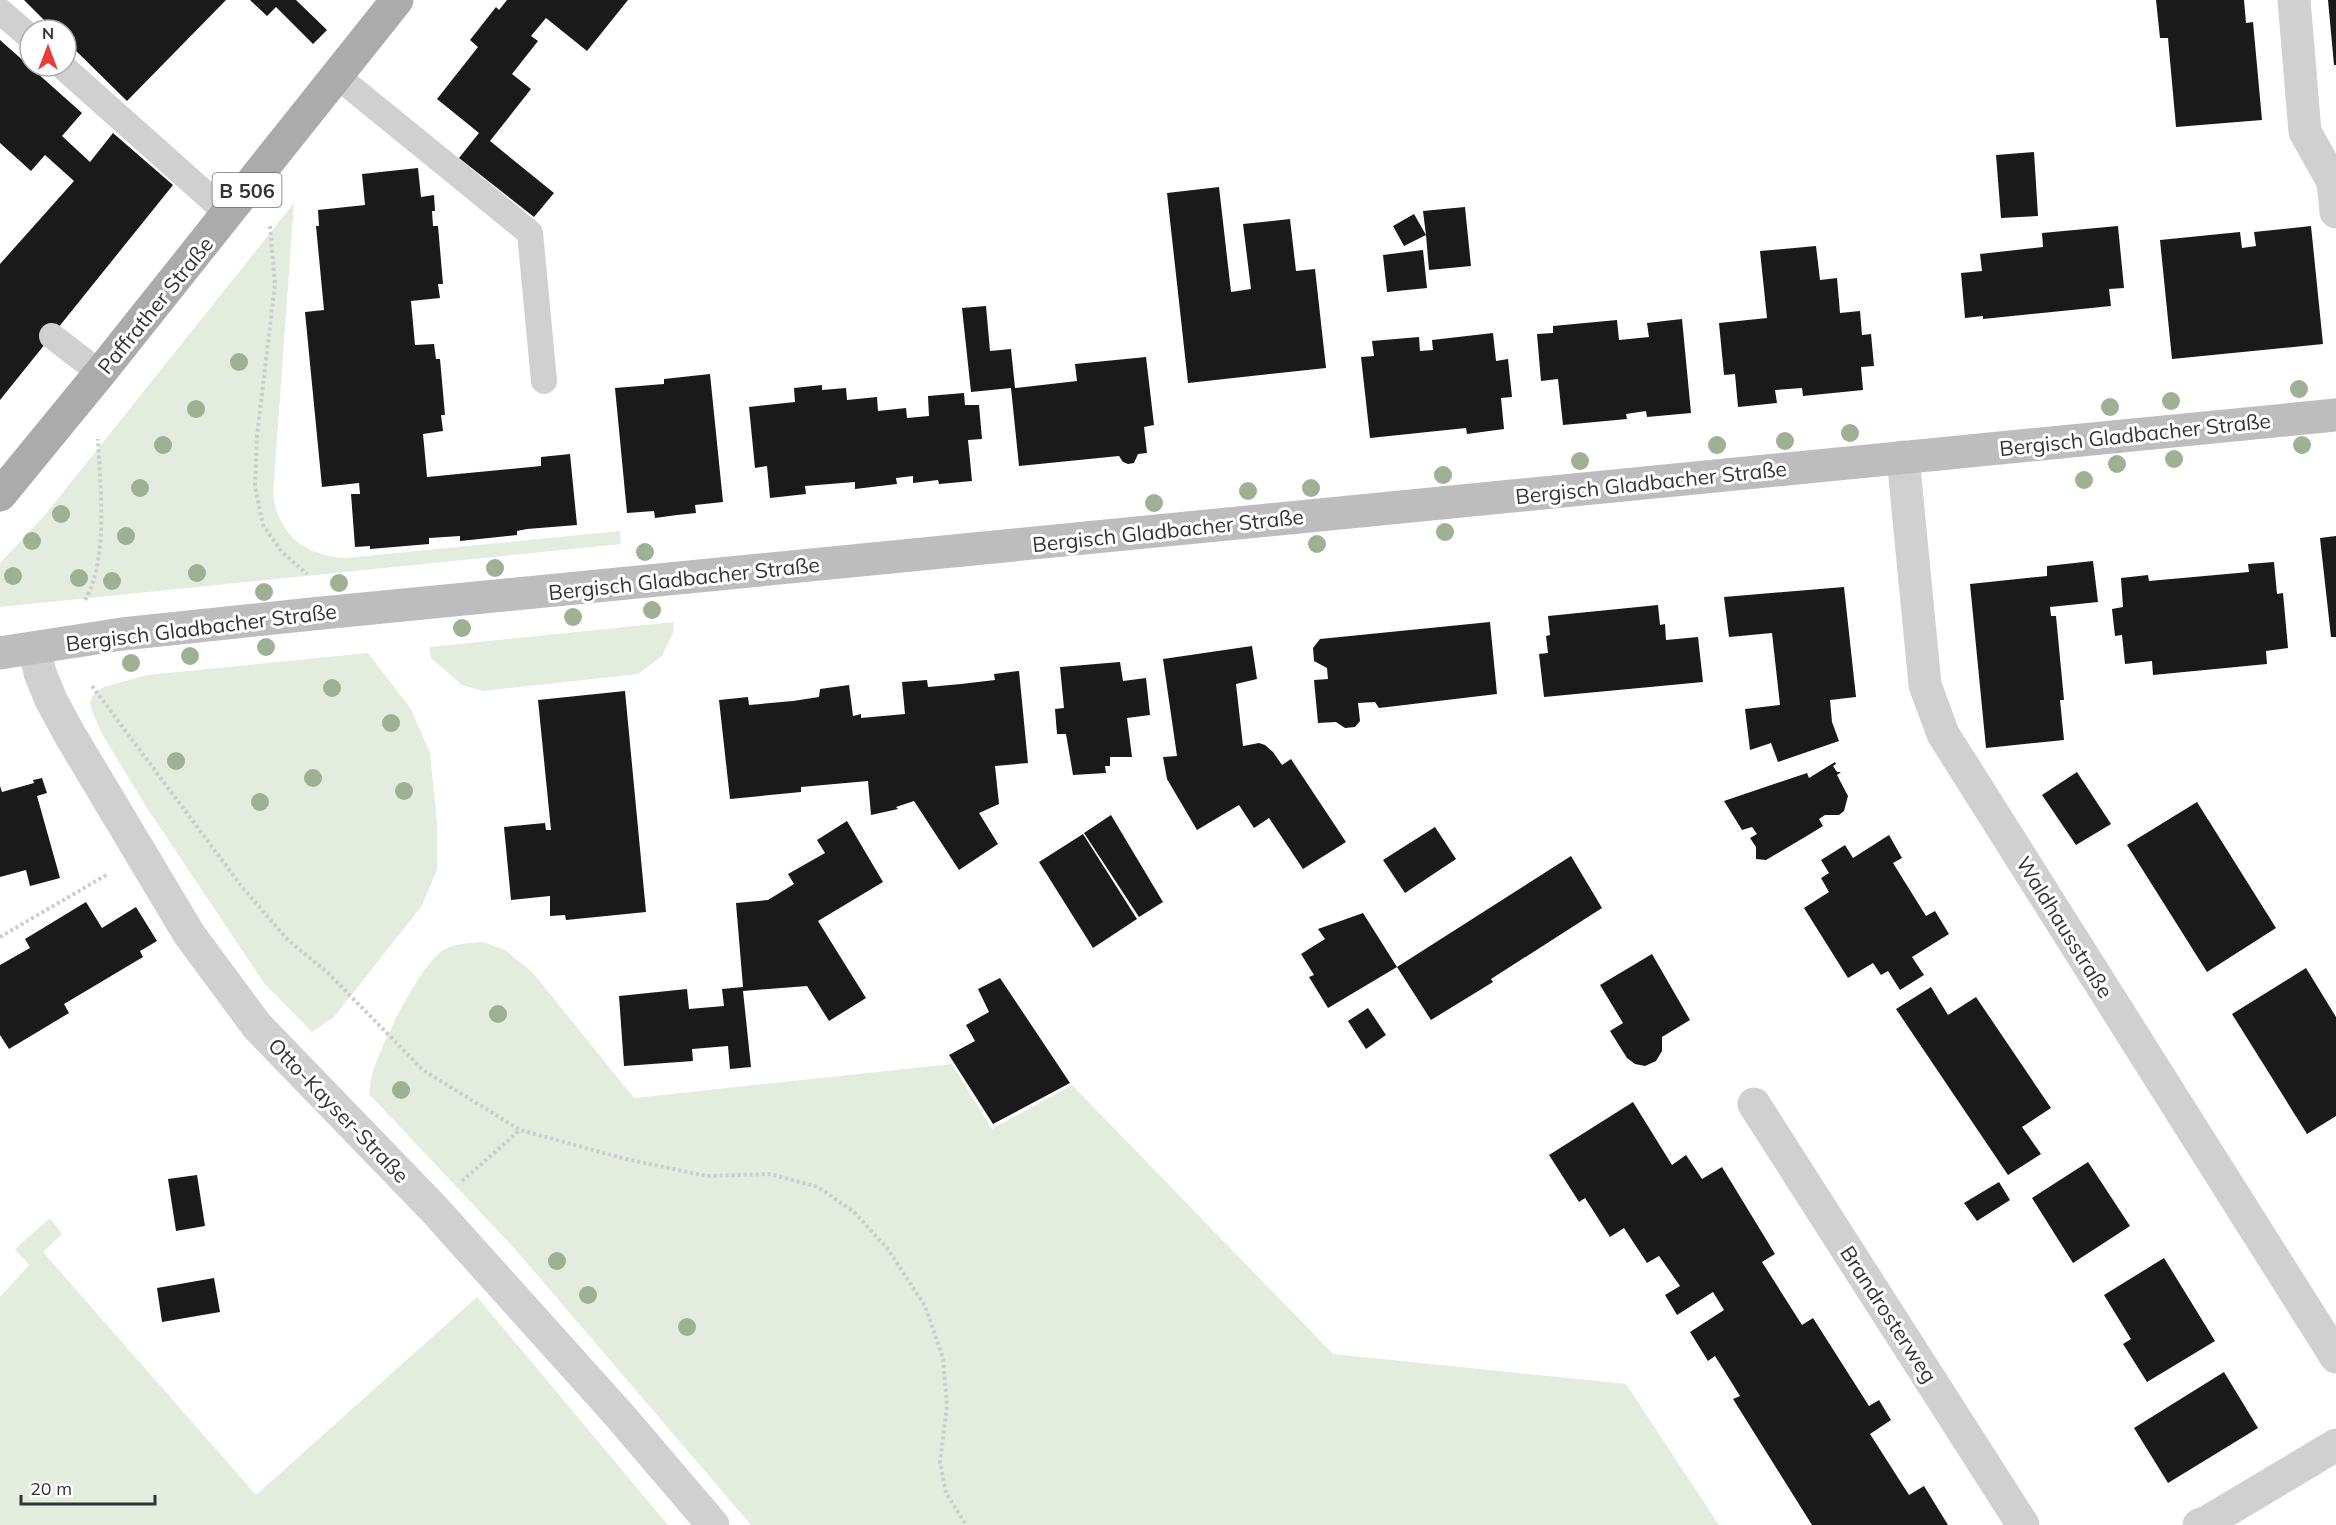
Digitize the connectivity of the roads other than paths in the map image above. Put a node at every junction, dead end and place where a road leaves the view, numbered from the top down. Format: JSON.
{"nodes":[{"id":1,"x":397,"y":0,"type":"edge"},
{"id":2,"x":2294,"y":0,"type":"edge"},
{"id":3,"x":0,"y":11,"type":"edge"},
{"id":4,"x":18,"y":27,"type":"edge"},
{"id":5,"x":337,"y":76,"type":"junction"},
{"id":6,"x":75,"y":78,"type":"edge"},
{"id":7,"x":2336,"y":212,"type":"edge"},
{"id":8,"x":228,"y":214,"type":"junction"},
{"id":9,"x":52,"y":336,"type":"dead end"},
{"id":10,"x":98,"y":376,"type":"junction"},
{"id":11,"x":544,"y":381,"type":"dead end"},
{"id":12,"x":2336,"y":415,"type":"edge"},
{"id":13,"x":1903,"y":457,"type":"junction"},
{"id":14,"x":0,"y":495,"type":"edge"},
{"id":15,"x":34,"y":648,"type":"junction"},
{"id":16,"x":0,"y":653,"type":"edge"},
{"id":17,"x":1754,"y":1104,"type":"dead end"},
{"id":18,"x":2336,"y":1357,"type":"edge"},
{"id":19,"x":2336,"y":1445,"type":"edge"},
{"id":20,"x":713,"y":1525,"type":"edge"},
{"id":21,"x":2023,"y":1525,"type":"edge"},
{"id":22,"x":2199,"y":1525,"type":"edge"}],
"edges":[{"from":1,"to":5,"type":"main road","name":"Paffrather Straße","number":"B 506"},
{"from":2,"to":7,"type":"street"},
{"from":3,"to":4,"type":"lane"},
{"from":5,"to":8,"type":"main road","name":"Paffrather Straße","number":"B 506"},
{"from":5,"to":11,"type":"lane"},
{"from":6,"to":8,"type":"lane"},
{"from":8,"to":10,"type":"main road","name":"Paffrather Straße","number":"B 506"},
{"from":9,"to":10,"type":"lane"},
{"from":10,"to":14,"type":"main road","name":"Paffrather Straße","number":"B 506"},
{"from":12,"to":13,"type":"main road","name":"Bergisch Gladbacher Straße"},
{"from":13,"to":15,"type":"main road","name":"Bergisch Gladbacher Straße"},
{"from":13,"to":18,"type":"street","name":"Waldhausstraße"},
{"from":15,"to":16,"type":"main road","name":"Bergisch Gladbacher Straße"},
{"from":15,"to":20,"type":"street","name":"Otto-Kayser-Straße"},
{"from":17,"to":21,"type":"street","name":"Brandrosterweg"},
{"from":19,"to":22,"type":"street"}]}
